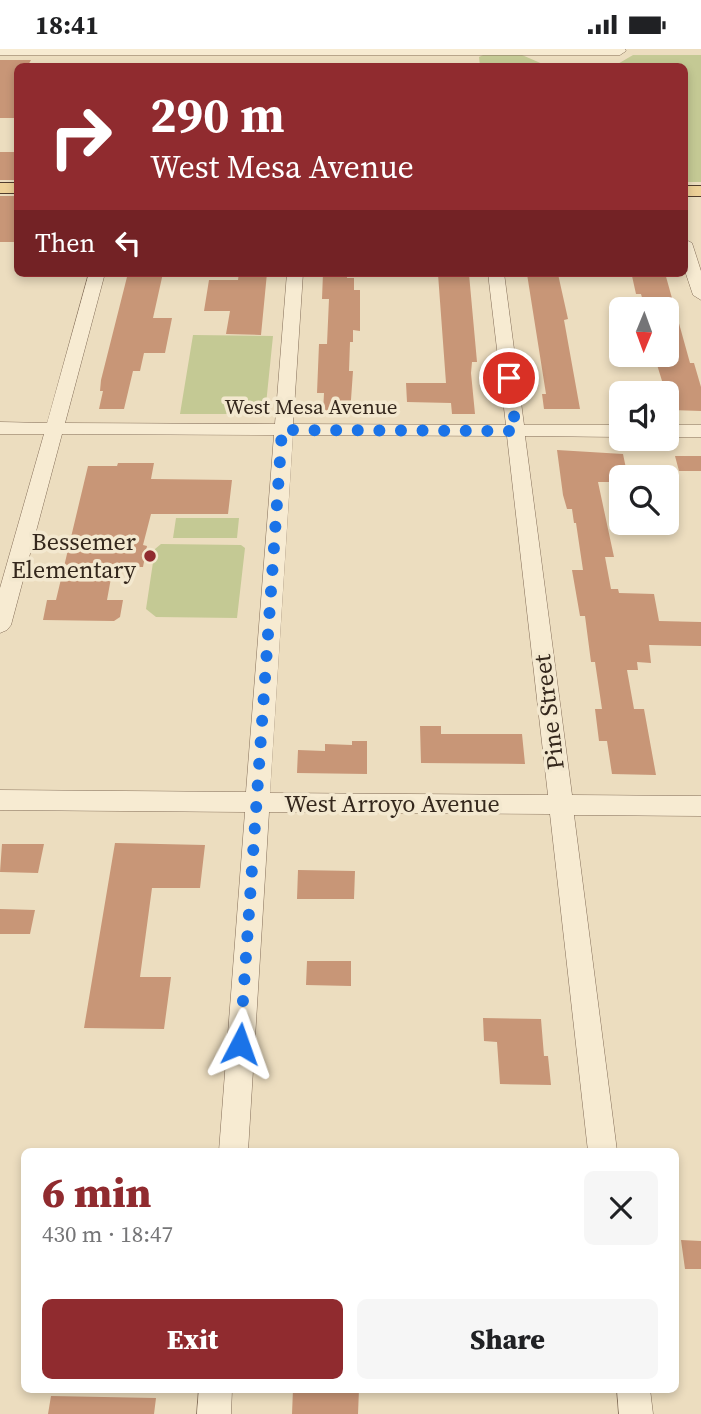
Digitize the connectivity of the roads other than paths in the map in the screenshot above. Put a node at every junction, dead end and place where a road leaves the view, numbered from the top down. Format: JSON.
{"nodes":[{"id":1,"x":313,"y":49,"type":"edge"},
{"id":2,"x":156,"y":50,"type":"edge"},
{"id":3,"x":469,"y":50,"type":"edge"},
{"id":4,"x":620,"y":50,"type":"edge"},
{"id":5,"x":0,"y":51,"type":"edge"},
{"id":6,"x":688,"y":255,"type":"edge"},
{"id":7,"x":96,"y":277,"type":"edge"},
{"id":8,"x":295,"y":277,"type":"edge"},
{"id":9,"x":497,"y":277,"type":"edge"},
{"id":10,"x":701,"y":295,"type":"edge"},
{"id":11,"x":0,"y":428,"type":"edge"},
{"id":12,"x":53,"y":429,"type":"junction"},
{"id":13,"x":282,"y":430,"type":"junction"},
{"id":14,"x":516,"y":431,"type":"junction"},
{"id":15,"x":609,"y":431,"type":"edge"},
{"id":16,"x":679,"y":431,"type":"edge"},
{"id":17,"x":701,"y":431,"type":"edge"},
{"id":18,"x":0,"y":625,"type":"edge"},
{"id":19,"x":0,"y":800,"type":"edge"},
{"id":20,"x":257,"y":803,"type":"junction"},
{"id":21,"x":560,"y":805,"type":"junction"},
{"id":22,"x":701,"y":806,"type":"edge"},
{"id":23,"x":233,"y":1148,"type":"edge"},
{"id":24,"x":603,"y":1148,"type":"edge"},
{"id":25,"x":216,"y":1393,"type":"edge"},
{"id":26,"x":633,"y":1393,"type":"edge"},
{"id":27,"x":214,"y":1414,"type":"edge"},
{"id":28,"x":636,"y":1414,"type":"edge"}],
"edges":[{"from":1,"to":2,"type":"street"},
{"from":1,"to":3,"type":"street"},
{"from":2,"to":5,"type":"street"},
{"from":3,"to":4,"type":"street"},
{"from":6,"to":10,"type":"street"},
{"from":7,"to":12,"type":"street"},
{"from":8,"to":13,"type":"street"},
{"from":9,"to":14,"type":"street","name":"Pine Street"},
{"from":11,"to":12,"type":"street","name":"West Mesa Avenue"},
{"from":12,"to":13,"type":"street","name":"West Mesa Avenue"},
{"from":12,"to":18,"type":"street"},
{"from":13,"to":14,"type":"street","name":"West Mesa Avenue"},
{"from":13,"to":20,"type":"street"},
{"from":14,"to":15,"type":"street","name":"West Mesa Avenue"},
{"from":14,"to":21,"type":"street","name":"Pine Street"},
{"from":16,"to":17,"type":"street"},
{"from":19,"to":20,"type":"street","name":"West Arroyo Avenue"},
{"from":20,"to":21,"type":"street","name":"West Arroyo Avenue"},
{"from":20,"to":23,"type":"street"},
{"from":21,"to":22,"type":"street","name":"West Arroyo Avenue"},
{"from":21,"to":24,"type":"street","name":"Pine Street"},
{"from":25,"to":27,"type":"street"},
{"from":26,"to":28,"type":"street"}]}
